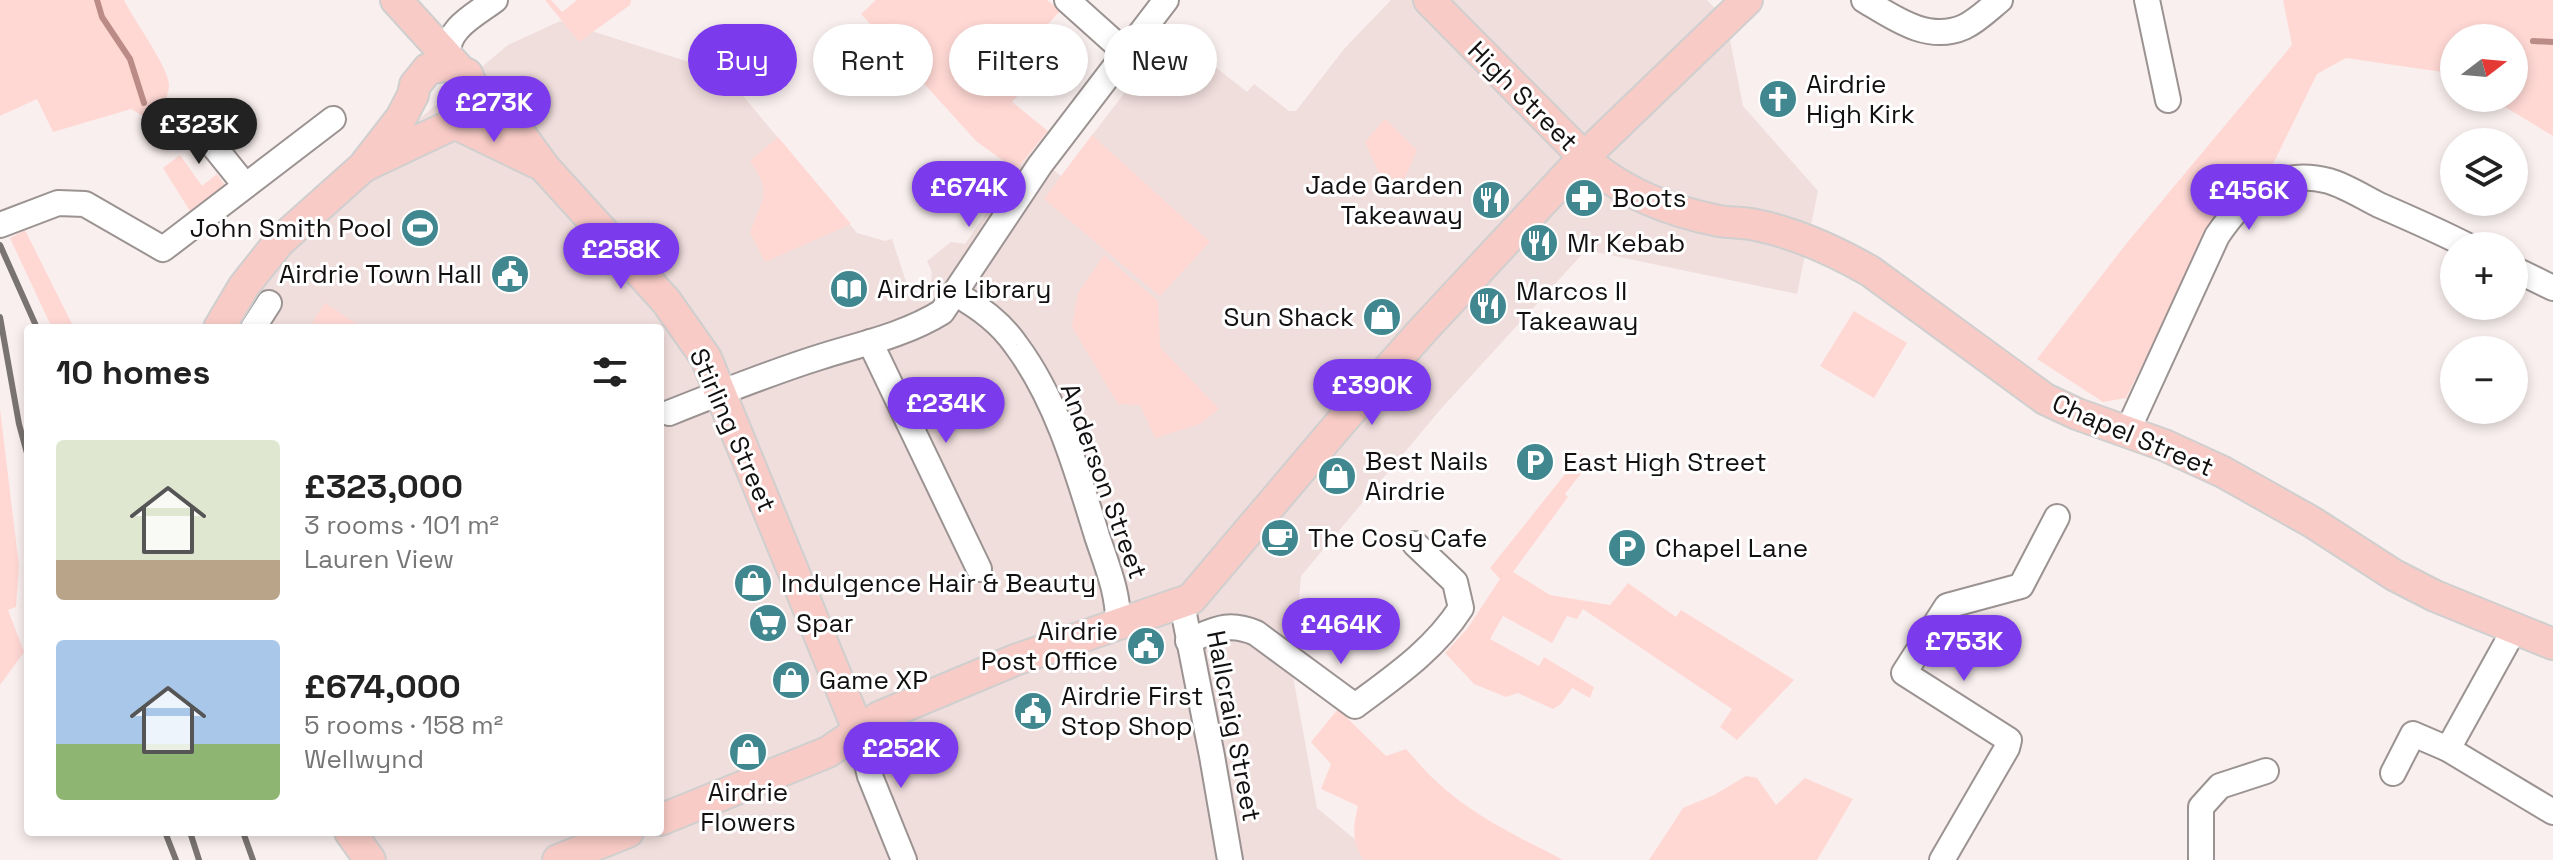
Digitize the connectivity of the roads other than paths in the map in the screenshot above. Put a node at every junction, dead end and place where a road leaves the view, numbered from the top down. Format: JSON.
{"nodes":[{"id":1,"x":495,"y":0,"type":"edge"},
{"id":2,"x":1067,"y":0,"type":"edge"},
{"id":3,"x":1166,"y":0,"type":"edge"},
{"id":4,"x":1429,"y":0,"type":"edge"},
{"id":5,"x":1747,"y":0,"type":"edge"},
{"id":6,"x":1864,"y":0,"type":"edge"},
{"id":7,"x":2000,"y":0,"type":"edge"},
{"id":8,"x":2147,"y":0,"type":"edge"},
{"id":9,"x":397,"y":1,"type":"edge"},
{"id":10,"x":1147,"y":24,"type":"edge"},
{"id":11,"x":1104,"y":33,"type":"edge"},
{"id":12,"x":460,"y":72,"type":"junction"},
{"id":13,"x":1104,"y":80,"type":"edge"},
{"id":14,"x":414,"y":90,"type":"junction"},
{"id":15,"x":2168,"y":100,"type":"dead end"},
{"id":16,"x":190,"y":117,"type":"dead end"},
{"id":17,"x":333,"y":119,"type":"dead end"},
{"id":18,"x":451,"y":125,"type":"junction"},
{"id":19,"x":1584,"y":157,"type":"junction"},
{"id":20,"x":363,"y":167,"type":"junction"},
{"id":21,"x":545,"y":168,"type":"junction"},
{"id":22,"x":245,"y":185,"type":"junction"},
{"id":23,"x":10,"y":221,"type":"edge"},
{"id":24,"x":2440,"y":233,"type":"edge"},
{"id":25,"x":2528,"y":276,"type":"edge"},
{"id":26,"x":2553,"y":288,"type":"edge"},
{"id":27,"x":956,"y":294,"type":"junction"},
{"id":28,"x":269,"y":303,"type":"dead end"},
{"id":29,"x":221,"y":324,"type":"edge"},
{"id":30,"x":256,"y":324,"type":"edge"},
{"id":31,"x":870,"y":342,"type":"junction"},
{"id":32,"x":721,"y":392,"type":"junction"},
{"id":33,"x":669,"y":413,"type":"dead end"},
{"id":34,"x":2127,"y":432,"type":"junction"},
{"id":35,"x":2057,"y":517,"type":"dead end"},
{"id":36,"x":1415,"y":544,"type":"dead end"},
{"id":37,"x":979,"y":569,"type":"dead end"},
{"id":38,"x":1182,"y":604,"type":"junction"},
{"id":39,"x":1118,"y":625,"type":"junction"},
{"id":40,"x":2515,"y":628,"type":"junction"},
{"id":41,"x":1188,"y":641,"type":"junction"},
{"id":42,"x":2553,"y":644,"type":"edge"},
{"id":43,"x":859,"y":732,"type":"junction"},
{"id":44,"x":2448,"y":749,"type":"junction"},
{"id":45,"x":2266,"y":771,"type":"dead end"},
{"id":46,"x":2393,"y":773,"type":"dead end"},
{"id":47,"x":2553,"y":812,"type":"edge"},
{"id":48,"x":664,"y":818,"type":"edge"},
{"id":49,"x":342,"y":836,"type":"edge"},
{"id":50,"x":353,"y":836,"type":"edge"},
{"id":51,"x":618,"y":836,"type":"edge"},
{"id":52,"x":350,"y":860,"type":"edge"},
{"id":53,"x":370,"y":860,"type":"edge"},
{"id":54,"x":558,"y":860,"type":"edge"},
{"id":55,"x":904,"y":860,"type":"edge"},
{"id":56,"x":1230,"y":860,"type":"edge"},
{"id":57,"x":1942,"y":860,"type":"edge"},
{"id":58,"x":2201,"y":860,"type":"edge"}],
"edges":[{"from":1,"to":12,"type":"street"},
{"from":2,"to":11,"type":"street"},
{"from":3,"to":10,"type":"street"},
{"from":4,"to":19,"type":"main road","name":"High Street"},
{"from":5,"to":19,"type":"main road"},
{"from":6,"to":7,"type":"street"},
{"from":8,"to":15,"type":"street"},
{"from":9,"to":12,"type":"main road","name":"Stirling Street"},
{"from":9,"to":14,"type":"main road"},
{"from":12,"to":14,"type":"main road"},
{"from":12,"to":18,"type":"main road"},
{"from":12,"to":21,"type":"main road","name":"Stirling Street"},
{"from":13,"to":27,"type":"street"},
{"from":14,"to":18,"type":"main road"},
{"from":14,"to":20,"type":"main road"},
{"from":16,"to":22,"type":"street"},
{"from":17,"to":22,"type":"street"},
{"from":18,"to":20,"type":"main road"},
{"from":18,"to":21,"type":"main road","name":"Stirling Street"},
{"from":19,"to":34,"type":"main road","name":"Chapel Street"},
{"from":19,"to":38,"type":"main road"},
{"from":20,"to":29,"type":"main road"},
{"from":21,"to":32,"type":"main road","name":"Stirling Street"},
{"from":22,"to":23,"type":"street"},
{"from":24,"to":34,"type":"street"},
{"from":25,"to":26,"type":"street"},
{"from":27,"to":31,"type":"street"},
{"from":27,"to":39,"type":"street","name":"Anderson Street"},
{"from":28,"to":30,"type":"street"},
{"from":31,"to":32,"type":"street"},
{"from":31,"to":37,"type":"street"},
{"from":32,"to":33,"type":"street"},
{"from":32,"to":43,"type":"main road","name":"Stirling Street"},
{"from":34,"to":40,"type":"main road","name":"Chapel Street"},
{"from":35,"to":57,"type":"street"},
{"from":36,"to":41,"type":"street"},
{"from":38,"to":39,"type":"main road"},
{"from":38,"to":41,"type":"street","name":"Hallcraig Street"},
{"from":39,"to":43,"type":"main road"},
{"from":40,"to":42,"type":"main road","name":"Chapel Street"},
{"from":40,"to":44,"type":"street"},
{"from":41,"to":56,"type":"street","name":"Hallcraig Street"},
{"from":43,"to":48,"type":"main road"},
{"from":43,"to":55,"type":"street"},
{"from":44,"to":46,"type":"street"},
{"from":44,"to":47,"type":"street"},
{"from":45,"to":58,"type":"street"},
{"from":49,"to":52,"type":"main road"},
{"from":50,"to":53,"type":"main road"},
{"from":51,"to":54,"type":"main road"}]}
